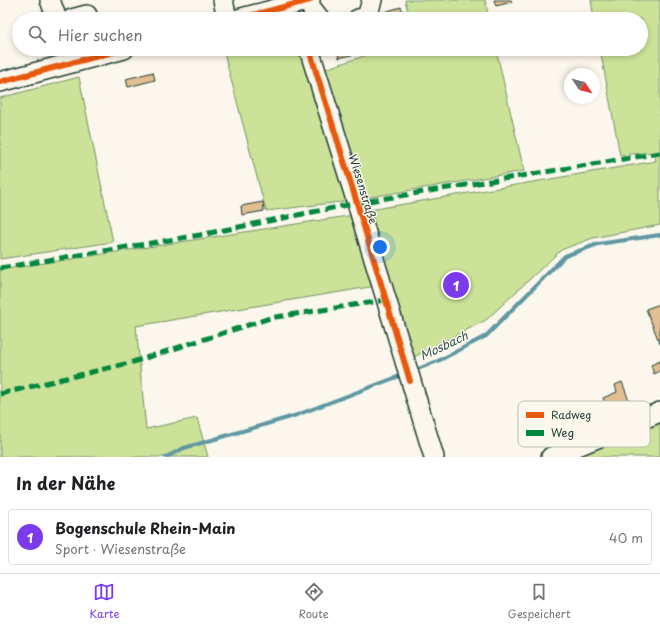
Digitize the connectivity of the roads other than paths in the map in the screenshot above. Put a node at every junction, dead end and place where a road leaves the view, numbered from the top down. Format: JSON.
{"nodes":[{"id":1,"x":50,"y":0,"type":"edge"},
{"id":2,"x":223,"y":0,"type":"edge"},
{"id":3,"x":372,"y":0,"type":"edge"},
{"id":4,"x":303,"y":6,"type":"edge"},
{"id":5,"x":54,"y":12,"type":"edge"},
{"id":6,"x":226,"y":12,"type":"edge"},
{"id":7,"x":273,"y":12,"type":"edge"},
{"id":8,"x":368,"y":12,"type":"edge"},
{"id":9,"x":85,"y":56,"type":"edge"},
{"id":10,"x":311,"y":56,"type":"edge"},
{"id":11,"x":0,"y":82,"type":"edge"},
{"id":12,"x":660,"y":412,"type":"edge"},
{"id":13,"x":650,"y":416,"type":"edge"},
{"id":14,"x":574,"y":447,"type":"edge"},
{"id":15,"x":434,"y":457,"type":"edge"},
{"id":16,"x":550,"y":457,"type":"edge"}],
"edges":[{"from":1,"to":5,"type":"street"},
{"from":2,"to":6,"type":"street"},
{"from":3,"to":8,"type":"street"},
{"from":4,"to":7,"type":"street"},
{"from":9,"to":11,"type":"street"},
{"from":10,"to":15,"type":"street","name":"Wiesenstraße"},
{"from":12,"to":13,"type":"street"},
{"from":14,"to":16,"type":"street"}]}
